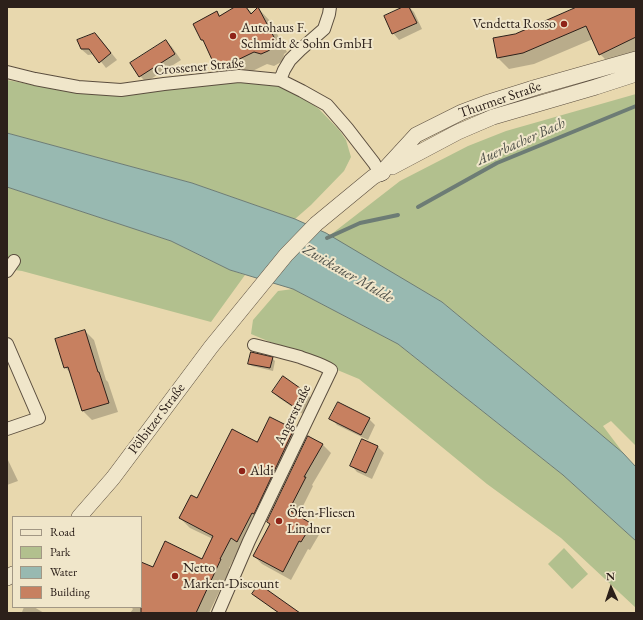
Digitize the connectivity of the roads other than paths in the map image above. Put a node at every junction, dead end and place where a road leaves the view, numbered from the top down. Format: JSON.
{"nodes":[{"id":1,"x":330,"y":7,"type":"edge"},
{"id":2,"x":636,"y":59,"type":"edge"},
{"id":3,"x":7,"y":72,"type":"edge"},
{"id":4,"x":636,"y":74,"type":"edge"},
{"id":5,"x":280,"y":80,"type":"junction"},
{"id":6,"x":381,"y":173,"type":"junction"},
{"id":7,"x":233,"y":320,"type":"joint"},
{"id":8,"x":7,"y":344,"type":"edge"},
{"id":9,"x":254,"y":345,"type":"dead end"},
{"id":10,"x":7,"y":430,"type":"edge"},
{"id":11,"x":80,"y":516,"type":"edge"},
{"id":12,"x":218,"y":613,"type":"edge"}],
"edges":[{"from":1,"to":5,"type":"street"},
{"from":2,"to":6,"type":"street","name":"Thurmer Straße"},
{"from":3,"to":5,"type":"street","name":"Crossener Straße"},
{"from":4,"to":6,"type":"street","name":"Thurmer Straße"},
{"from":5,"to":6,"type":"street","name":"Crossener Straße"},
{"from":6,"to":7,"type":"street","name":"Thurmer Straße"},
{"from":7,"to":11,"type":"street","name":"Pölbitzer Straße"},
{"from":8,"to":10,"type":"street"},
{"from":9,"to":12,"type":"street","name":"Angerstraße"}]}
